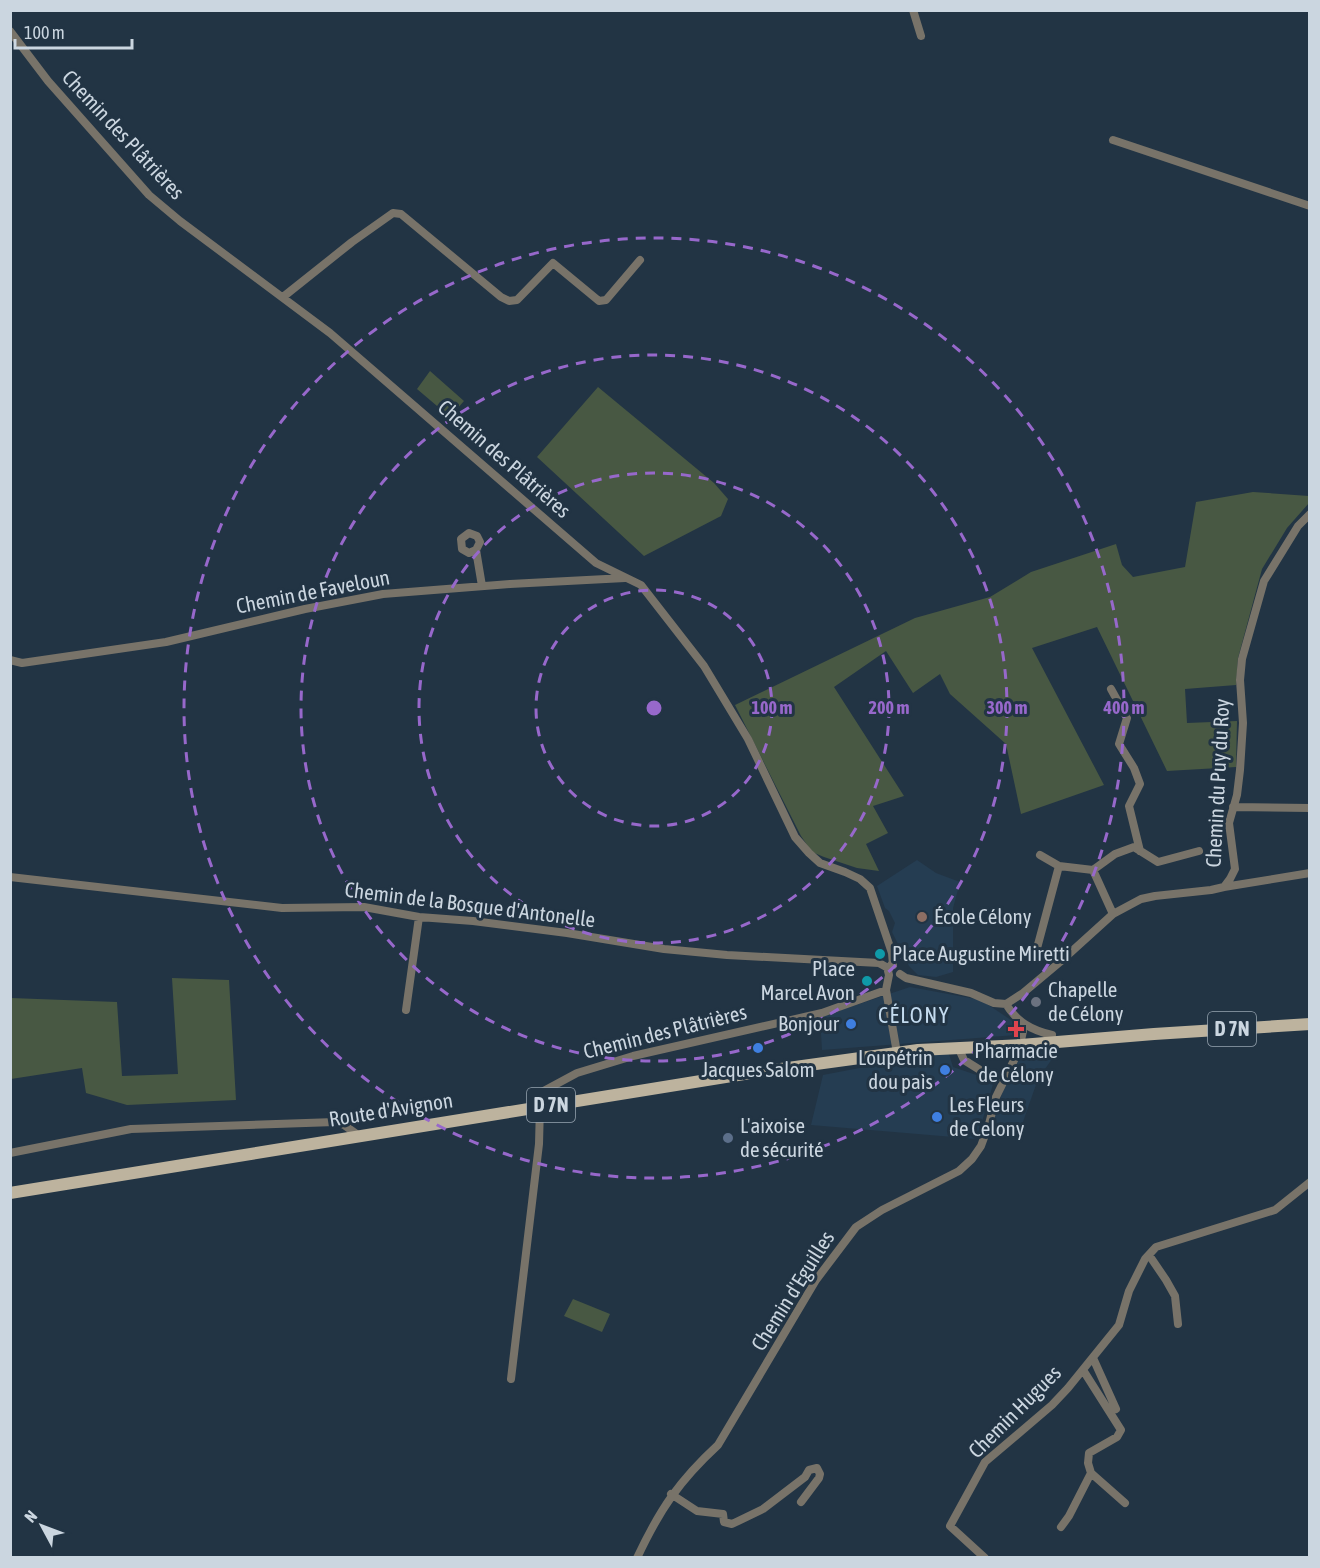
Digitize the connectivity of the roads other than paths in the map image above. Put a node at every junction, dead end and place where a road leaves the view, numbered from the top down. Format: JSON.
{"nodes":[{"id":1,"x":913,"y":10,"type":"edge"},
{"id":2,"x":10,"y":31,"type":"edge"},
{"id":3,"x":921,"y":36,"type":"dead end"},
{"id":4,"x":1113,"y":140,"type":"dead end"},
{"id":5,"x":1310,"y":206,"type":"edge"},
{"id":6,"x":640,"y":260,"type":"dead end"},
{"id":7,"x":283,"y":297,"type":"junction"},
{"id":8,"x":1310,"y":514,"type":"edge"},
{"id":9,"x":476,"y":550,"type":"dead end"},
{"id":10,"x":626,"y":578,"type":"junction"},
{"id":11,"x":482,"y":586,"type":"junction"},
{"id":12,"x":10,"y":660,"type":"edge"},
{"id":13,"x":1111,"y":689,"type":"dead end"},
{"id":14,"x":1233,"y":807,"type":"junction"},
{"id":15,"x":1310,"y":808,"type":"edge"},
{"id":16,"x":1140,"y":851,"type":"junction"},
{"id":17,"x":1199,"y":851,"type":"dead end"},
{"id":18,"x":1040,"y":855,"type":"dead end"},
{"id":19,"x":1059,"y":866,"type":"junction"},
{"id":20,"x":1093,"y":870,"type":"junction"},
{"id":21,"x":1310,"y":873,"type":"edge"},
{"id":22,"x":10,"y":877,"type":"edge"},
{"id":23,"x":1224,"y":887,"type":"junction"},
{"id":24,"x":1113,"y":914,"type":"junction"},
{"id":25,"x":419,"y":917,"type":"junction"},
{"id":26,"x":1036,"y":952,"type":"dead end"},
{"id":27,"x":890,"y":969,"type":"junction"},
{"id":28,"x":886,"y":990,"type":"junction"},
{"id":29,"x":1006,"y":1004,"type":"junction"},
{"id":30,"x":406,"y":1010,"type":"dead end"},
{"id":31,"x":1020,"y":1022,"type":"junction"},
{"id":32,"x":1310,"y":1024,"type":"edge"},
{"id":33,"x":1154,"y":1034,"type":"junction"},
{"id":34,"x":1052,"y":1035,"type":"junction"},
{"id":35,"x":1021,"y":1041,"type":"junction"},
{"id":36,"x":958,"y":1047,"type":"junction"},
{"id":37,"x":897,"y":1050,"type":"junction"},
{"id":38,"x":1005,"y":1078,"type":"junction"},
{"id":39,"x":540,"y":1107,"type":"junction"},
{"id":40,"x":358,"y":1135,"type":"junction"},
{"id":41,"x":10,"y":1154,"type":"edge"},
{"id":42,"x":1310,"y":1182,"type":"edge"},
{"id":43,"x":10,"y":1192,"type":"edge"},
{"id":44,"x":1149,"y":1255,"type":"junction"},
{"id":45,"x":1178,"y":1324,"type":"dead end"},
{"id":46,"x":1093,"y":1358,"type":"junction"},
{"id":47,"x":1083,"y":1370,"type":"junction"},
{"id":48,"x":511,"y":1379,"type":"dead end"},
{"id":49,"x":1116,"y":1409,"type":"dead end"},
{"id":50,"x":1091,"y":1473,"type":"junction"},
{"id":51,"x":671,"y":1494,"type":"junction"},
{"id":52,"x":801,"y":1502,"type":"dead end"},
{"id":53,"x":1125,"y":1503,"type":"dead end"},
{"id":54,"x":1060,"y":1527,"type":"dead end"},
{"id":55,"x":637,"y":1557,"type":"edge"},
{"id":56,"x":985,"y":1557,"type":"edge"}],
"edges":[{"from":1,"to":3,"type":"street"},
{"from":2,"to":7,"type":"street","name":"Chemin des Plâtrières"},
{"from":4,"to":5,"type":"street"},
{"from":6,"to":7,"type":"street"},
{"from":7,"to":10,"type":"street","name":"Chemin des Plâtrières"},
{"from":8,"to":14,"type":"street","name":"Chemin du Puy du Roy"},
{"from":9,"to":11,"type":"street"},
{"from":10,"to":11,"type":"street","name":"Chemin de Faveloun"},
{"from":10,"to":27,"type":"street","name":"Chemin des Plâtrières"},
{"from":11,"to":12,"type":"street","name":"Chemin de Faveloun"},
{"from":13,"to":16,"type":"street"},
{"from":14,"to":15,"type":"street"},
{"from":14,"to":23,"type":"street","name":"Chemin du Puy du Roy"},
{"from":16,"to":17,"type":"street"},
{"from":16,"to":20,"type":"street"},
{"from":18,"to":19,"type":"street"},
{"from":19,"to":20,"type":"street"},
{"from":19,"to":26,"type":"street"},
{"from":20,"to":24,"type":"street"},
{"from":21,"to":23,"type":"street"},
{"from":22,"to":25,"type":"street","name":"Chemin de la Bosque d'Antonelle"},
{"from":23,"to":24,"type":"street","name":"Chemin du Puy du Roy"},
{"from":24,"to":29,"type":"street","name":"Chemin du Puy du Roy"},
{"from":25,"to":27,"type":"street","name":"Chemin de la Bosque d'Antonelle"},
{"from":25,"to":30,"type":"street"},
{"from":27,"to":28,"type":"street"},
{"from":27,"to":29,"type":"street"},
{"from":28,"to":37,"type":"street"},
{"from":28,"to":39,"type":"street","name":"Chemin des Plâtrières"},
{"from":29,"to":31,"type":"street"},
{"from":31,"to":34,"type":"street"},
{"from":31,"to":35,"type":"street"},
{"from":32,"to":33,"type":"main road","name":"Route d'Avignon","number":"D 7N"},
{"from":33,"to":34,"type":"main road","name":"Route d'Avignon","number":"D 7N"},
{"from":33,"to":35,"type":"main road","name":"Route d'Avignon","number":"D 7N"},
{"from":34,"to":35,"type":"main road","name":"Route d'Avignon","number":"D 7N"},
{"from":35,"to":36,"type":"main road","name":"Route d'Avignon","number":"D 7N"},
{"from":35,"to":37,"type":"main road","name":"Route d'Avignon","number":"D 7N"},
{"from":35,"to":38,"type":"street","name":"Chemin d'Eguilles"},
{"from":36,"to":37,"type":"main road","name":"Route d'Avignon","number":"D 7N"},
{"from":36,"to":38,"type":"street"},
{"from":37,"to":39,"type":"main road","name":"Route d'Avignon","number":"D 7N"},
{"from":38,"to":51,"type":"street","name":"Chemin d'Eguilles"},
{"from":39,"to":40,"type":"main road","name":"Route d'Avignon","number":"D 7N"},
{"from":39,"to":48,"type":"street"},
{"from":40,"to":41,"type":"street"},
{"from":40,"to":43,"type":"main road","name":"Route d'Avignon","number":"D 7N"},
{"from":42,"to":44,"type":"street"},
{"from":44,"to":45,"type":"street"},
{"from":44,"to":46,"type":"street","name":"Chemin Hugues"},
{"from":46,"to":47,"type":"street","name":"Chemin Hugues"},
{"from":46,"to":49,"type":"street"},
{"from":47,"to":50,"type":"street"},
{"from":47,"to":56,"type":"street","name":"Chemin Hugues"},
{"from":50,"to":53,"type":"street"},
{"from":50,"to":54,"type":"street"},
{"from":51,"to":52,"type":"street"},
{"from":51,"to":55,"type":"street","name":"Chemin d'Eguilles"}]}
